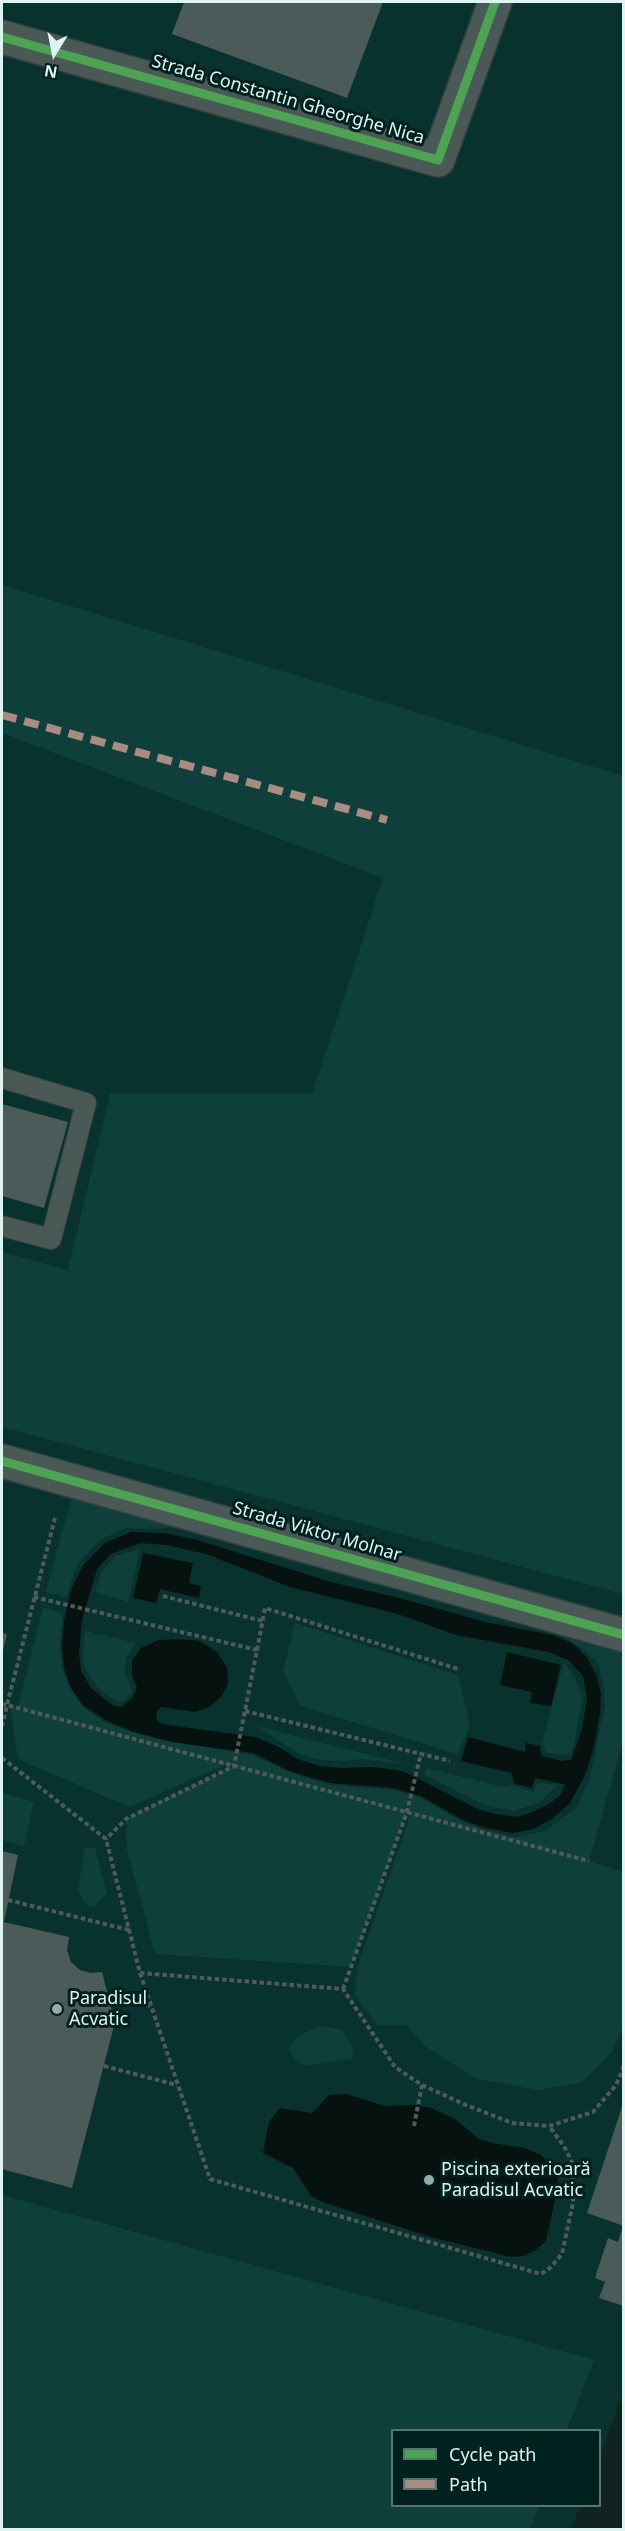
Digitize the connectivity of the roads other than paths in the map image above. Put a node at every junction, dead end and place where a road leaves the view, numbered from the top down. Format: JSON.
{"nodes":[{"id":1,"x":495,"y":2,"type":"edge"},
{"id":2,"x":2,"y":36,"type":"edge"},
{"id":3,"x":2,"y":1078,"type":"edge"},
{"id":4,"x":2,"y":1226,"type":"edge"},
{"id":5,"x":2,"y":1461,"type":"edge"},
{"id":6,"x":624,"y":1635,"type":"edge"}],
"edges":[{"from":1,"to":2,"type":"street","name":"Strada Constantin Gheorghe Nica"},
{"from":3,"to":4,"type":"lane"},
{"from":5,"to":6,"type":"street","name":"Strada Viktor Molnar"}]}
